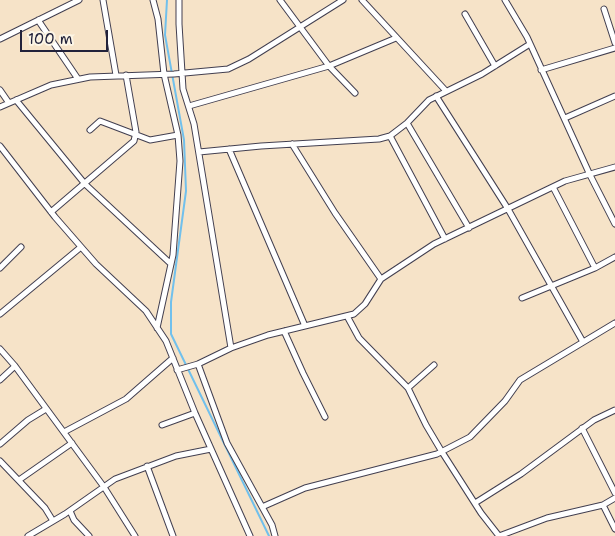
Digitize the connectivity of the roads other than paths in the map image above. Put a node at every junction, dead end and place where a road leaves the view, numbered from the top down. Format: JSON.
{"nodes":[{"id":1,"x":79,"y":0,"type":"edge"},
{"id":2,"x":102,"y":0,"type":"edge"},
{"id":3,"x":153,"y":0,"type":"edge"},
{"id":4,"x":180,"y":0,"type":"edge"},
{"id":5,"x":280,"y":0,"type":"edge"},
{"id":6,"x":344,"y":0,"type":"edge"},
{"id":7,"x":362,"y":0,"type":"edge"},
{"id":8,"x":504,"y":0,"type":"edge"},
{"id":9,"x":604,"y":9,"type":"dead end"},
{"id":10,"x":465,"y":14,"type":"dead end"},
{"id":11,"x":38,"y":20,"type":"junction"},
{"id":12,"x":299,"y":28,"type":"junction"},
{"id":13,"x":396,"y":38,"type":"junction"},
{"id":14,"x":0,"y":39,"type":"edge"},
{"id":15,"x":615,"y":43,"type":"edge"},
{"id":16,"x":530,"y":44,"type":"junction"},
{"id":17,"x":615,"y":48,"type":"edge"},
{"id":18,"x":329,"y":66,"type":"junction"},
{"id":19,"x":495,"y":66,"type":"junction"},
{"id":20,"x":541,"y":70,"type":"junction"},
{"id":21,"x":181,"y":73,"type":"junction"},
{"id":22,"x":169,"y":74,"type":"junction"},
{"id":23,"x":126,"y":75,"type":"junction"},
{"id":24,"x":116,"y":76,"type":"junction"},
{"id":25,"x":78,"y":79,"type":"junction"},
{"id":26,"x":0,"y":90,"type":"edge"},
{"id":27,"x":446,"y":91,"type":"junction"},
{"id":28,"x":355,"y":94,"type":"dead end"},
{"id":29,"x":436,"y":96,"type":"junction"},
{"id":30,"x":615,"y":96,"type":"edge"},
{"id":31,"x":16,"y":100,"type":"junction"},
{"id":32,"x":9,"y":103,"type":"junction"},
{"id":33,"x":189,"y":106,"type":"junction"},
{"id":34,"x":0,"y":107,"type":"edge"},
{"id":35,"x":565,"y":118,"type":"junction"},
{"id":36,"x":407,"y":123,"type":"junction"},
{"id":37,"x":90,"y":130,"type":"dead end"},
{"id":38,"x":135,"y":135,"type":"junction"},
{"id":39,"x":178,"y":135,"type":"junction"},
{"id":40,"x":390,"y":136,"type":"junction"},
{"id":41,"x":292,"y":144,"type":"junction"},
{"id":42,"x":0,"y":146,"type":"edge"},
{"id":43,"x":229,"y":150,"type":"junction"},
{"id":44,"x":199,"y":152,"type":"junction"},
{"id":45,"x":615,"y":167,"type":"edge"},
{"id":46,"x":590,"y":175,"type":"junction"},
{"id":47,"x":85,"y":184,"type":"junction"},
{"id":48,"x":553,"y":187,"type":"junction"},
{"id":49,"x":508,"y":209,"type":"junction"},
{"id":50,"x":51,"y":212,"type":"junction"},
{"id":51,"x":615,"y":224,"type":"edge"},
{"id":52,"x":468,"y":228,"type":"junction"},
{"id":53,"x":445,"y":239,"type":"junction"},
{"id":54,"x":21,"y":247,"type":"dead end"},
{"id":55,"x":81,"y":247,"type":"junction"},
{"id":56,"x":615,"y":257,"type":"edge"},
{"id":57,"x":171,"y":264,"type":"junction"},
{"id":58,"x":0,"y":268,"type":"edge"},
{"id":59,"x":596,"y":268,"type":"junction"},
{"id":60,"x":381,"y":279,"type":"junction"},
{"id":61,"x":552,"y":287,"type":"junction"},
{"id":62,"x":522,"y":298,"type":"dead end"},
{"id":63,"x":0,"y":314,"type":"edge"},
{"id":64,"x":347,"y":316,"type":"junction"},
{"id":65,"x":615,"y":323,"type":"edge"},
{"id":66,"x":305,"y":326,"type":"junction"},
{"id":67,"x":157,"y":328,"type":"junction"},
{"id":68,"x":284,"y":331,"type":"junction"},
{"id":69,"x":583,"y":342,"type":"junction"},
{"id":70,"x":231,"y":348,"type":"junction"},
{"id":71,"x":0,"y":349,"type":"edge"},
{"id":72,"x":173,"y":358,"type":"junction"},
{"id":73,"x":196,"y":365,"type":"junction"},
{"id":74,"x":434,"y":365,"type":"dead end"},
{"id":75,"x":15,"y":366,"type":"junction"},
{"id":76,"x":179,"y":369,"type":"junction"},
{"id":77,"x":0,"y":380,"type":"edge"},
{"id":78,"x":408,"y":388,"type":"junction"},
{"id":79,"x":46,"y":409,"type":"junction"},
{"id":80,"x":615,"y":410,"type":"edge"},
{"id":81,"x":195,"y":413,"type":"junction"},
{"id":82,"x":326,"y":416,"type":"dead end"},
{"id":83,"x":162,"y":425,"type":"dead end"},
{"id":84,"x":582,"y":428,"type":"junction"},
{"id":85,"x":64,"y":432,"type":"junction"},
{"id":86,"x":0,"y":444,"type":"edge"},
{"id":87,"x":72,"y":444,"type":"junction"},
{"id":88,"x":211,"y":449,"type":"junction"},
{"id":89,"x":442,"y":452,"type":"junction"},
{"id":90,"x":0,"y":461,"type":"edge"},
{"id":91,"x":147,"y":466,"type":"junction"},
{"id":92,"x":19,"y":480,"type":"junction"},
{"id":93,"x":104,"y":487,"type":"junction"},
{"id":94,"x":615,"y":493,"type":"edge"},
{"id":95,"x":615,"y":498,"type":"edge"},
{"id":96,"x":475,"y":503,"type":"junction"},
{"id":97,"x":603,"y":505,"type":"junction"},
{"id":98,"x":262,"y":507,"type":"junction"},
{"id":99,"x":70,"y":511,"type":"junction"},
{"id":100,"x":53,"y":521,"type":"junction"},
{"id":101,"x":615,"y":530,"type":"edge"},
{"id":102,"x":28,"y":536,"type":"edge"},
{"id":103,"x":89,"y":536,"type":"edge"},
{"id":104,"x":135,"y":536,"type":"edge"},
{"id":105,"x":173,"y":536,"type":"edge"},
{"id":106,"x":250,"y":536,"type":"edge"},
{"id":107,"x":276,"y":536,"type":"edge"},
{"id":108,"x":499,"y":536,"type":"edge"}],
"edges":[{"from":1,"to":11,"type":"street"},
{"from":2,"to":24,"type":"street"},
{"from":3,"to":22,"type":"street"},
{"from":4,"to":21,"type":"street"},
{"from":5,"to":12,"type":"street"},
{"from":6,"to":12,"type":"street"},
{"from":7,"to":13,"type":"street"},
{"from":8,"to":16,"type":"street"},
{"from":9,"to":15,"type":"street"},
{"from":10,"to":19,"type":"street"},
{"from":11,"to":14,"type":"street"},
{"from":11,"to":25,"type":"street"},
{"from":12,"to":18,"type":"street"},
{"from":12,"to":21,"type":"street"},
{"from":13,"to":18,"type":"street"},
{"from":13,"to":27,"type":"street"},
{"from":16,"to":19,"type":"street"},
{"from":16,"to":20,"type":"street"},
{"from":17,"to":20,"type":"street"},
{"from":18,"to":28,"type":"street"},
{"from":18,"to":33,"type":"street"},
{"from":19,"to":27,"type":"street"},
{"from":20,"to":35,"type":"street"},
{"from":21,"to":22,"type":"street"},
{"from":21,"to":33,"type":"street"},
{"from":22,"to":23,"type":"street"},
{"from":22,"to":39,"type":"street"},
{"from":23,"to":24,"type":"street"},
{"from":23,"to":38,"type":"street"},
{"from":24,"to":25,"type":"street"},
{"from":25,"to":31,"type":"street"},
{"from":26,"to":32,"type":"street"},
{"from":27,"to":29,"type":"street"},
{"from":29,"to":36,"type":"street"},
{"from":29,"to":49,"type":"street"},
{"from":30,"to":35,"type":"street"},
{"from":31,"to":32,"type":"street"},
{"from":31,"to":47,"type":"street"},
{"from":32,"to":34,"type":"street"},
{"from":33,"to":44,"type":"street"},
{"from":35,"to":46,"type":"street"},
{"from":36,"to":40,"type":"street"},
{"from":36,"to":52,"type":"street"},
{"from":37,"to":38,"type":"street"},
{"from":38,"to":39,"type":"street"},
{"from":38,"to":47,"type":"street"},
{"from":39,"to":57,"type":"street"},
{"from":40,"to":41,"type":"street"},
{"from":40,"to":53,"type":"street"},
{"from":41,"to":43,"type":"street"},
{"from":41,"to":60,"type":"street"},
{"from":42,"to":50,"type":"street"},
{"from":43,"to":44,"type":"street"},
{"from":43,"to":66,"type":"street"},
{"from":44,"to":70,"type":"street"},
{"from":45,"to":46,"type":"street"},
{"from":46,"to":48,"type":"street"},
{"from":46,"to":51,"type":"street"},
{"from":47,"to":50,"type":"street"},
{"from":47,"to":57,"type":"street"},
{"from":48,"to":49,"type":"street"},
{"from":48,"to":59,"type":"street"},
{"from":49,"to":52,"type":"street"},
{"from":49,"to":61,"type":"street"},
{"from":50,"to":55,"type":"street"},
{"from":52,"to":53,"type":"street"},
{"from":53,"to":60,"type":"street"},
{"from":54,"to":58,"type":"street"},
{"from":55,"to":63,"type":"street"},
{"from":55,"to":67,"type":"street"},
{"from":56,"to":59,"type":"street"},
{"from":57,"to":67,"type":"street"},
{"from":59,"to":61,"type":"street"},
{"from":60,"to":64,"type":"street"},
{"from":61,"to":62,"type":"street"},
{"from":61,"to":69,"type":"street"},
{"from":64,"to":66,"type":"street"},
{"from":64,"to":78,"type":"street"},
{"from":65,"to":69,"type":"street"},
{"from":66,"to":68,"type":"street"},
{"from":67,"to":72,"type":"street"},
{"from":68,"to":70,"type":"street"},
{"from":68,"to":82,"type":"street"},
{"from":69,"to":89,"type":"street"},
{"from":70,"to":73,"type":"street"},
{"from":71,"to":75,"type":"street"},
{"from":72,"to":76,"type":"street"},
{"from":72,"to":85,"type":"street"},
{"from":73,"to":76,"type":"street"},
{"from":73,"to":98,"type":"street"},
{"from":74,"to":78,"type":"street"},
{"from":75,"to":77,"type":"street"},
{"from":75,"to":79,"type":"street"},
{"from":76,"to":81,"type":"street"},
{"from":78,"to":89,"type":"street"},
{"from":79,"to":85,"type":"street"},
{"from":79,"to":86,"type":"street"},
{"from":80,"to":84,"type":"street"},
{"from":81,"to":83,"type":"street"},
{"from":81,"to":88,"type":"street"},
{"from":84,"to":94,"type":"street"},
{"from":84,"to":96,"type":"street"},
{"from":85,"to":87,"type":"street"},
{"from":87,"to":92,"type":"street"},
{"from":87,"to":93,"type":"street"},
{"from":88,"to":91,"type":"street"},
{"from":88,"to":106,"type":"street"},
{"from":89,"to":96,"type":"street"},
{"from":89,"to":98,"type":"street"},
{"from":90,"to":92,"type":"street"},
{"from":91,"to":93,"type":"street"},
{"from":91,"to":105,"type":"street"},
{"from":92,"to":100,"type":"street"},
{"from":93,"to":99,"type":"street"},
{"from":93,"to":104,"type":"street"},
{"from":95,"to":97,"type":"street"},
{"from":96,"to":108,"type":"street"},
{"from":97,"to":101,"type":"street"},
{"from":97,"to":108,"type":"street"},
{"from":98,"to":107,"type":"street"},
{"from":99,"to":100,"type":"street"},
{"from":99,"to":103,"type":"street"},
{"from":100,"to":102,"type":"street"}]}
